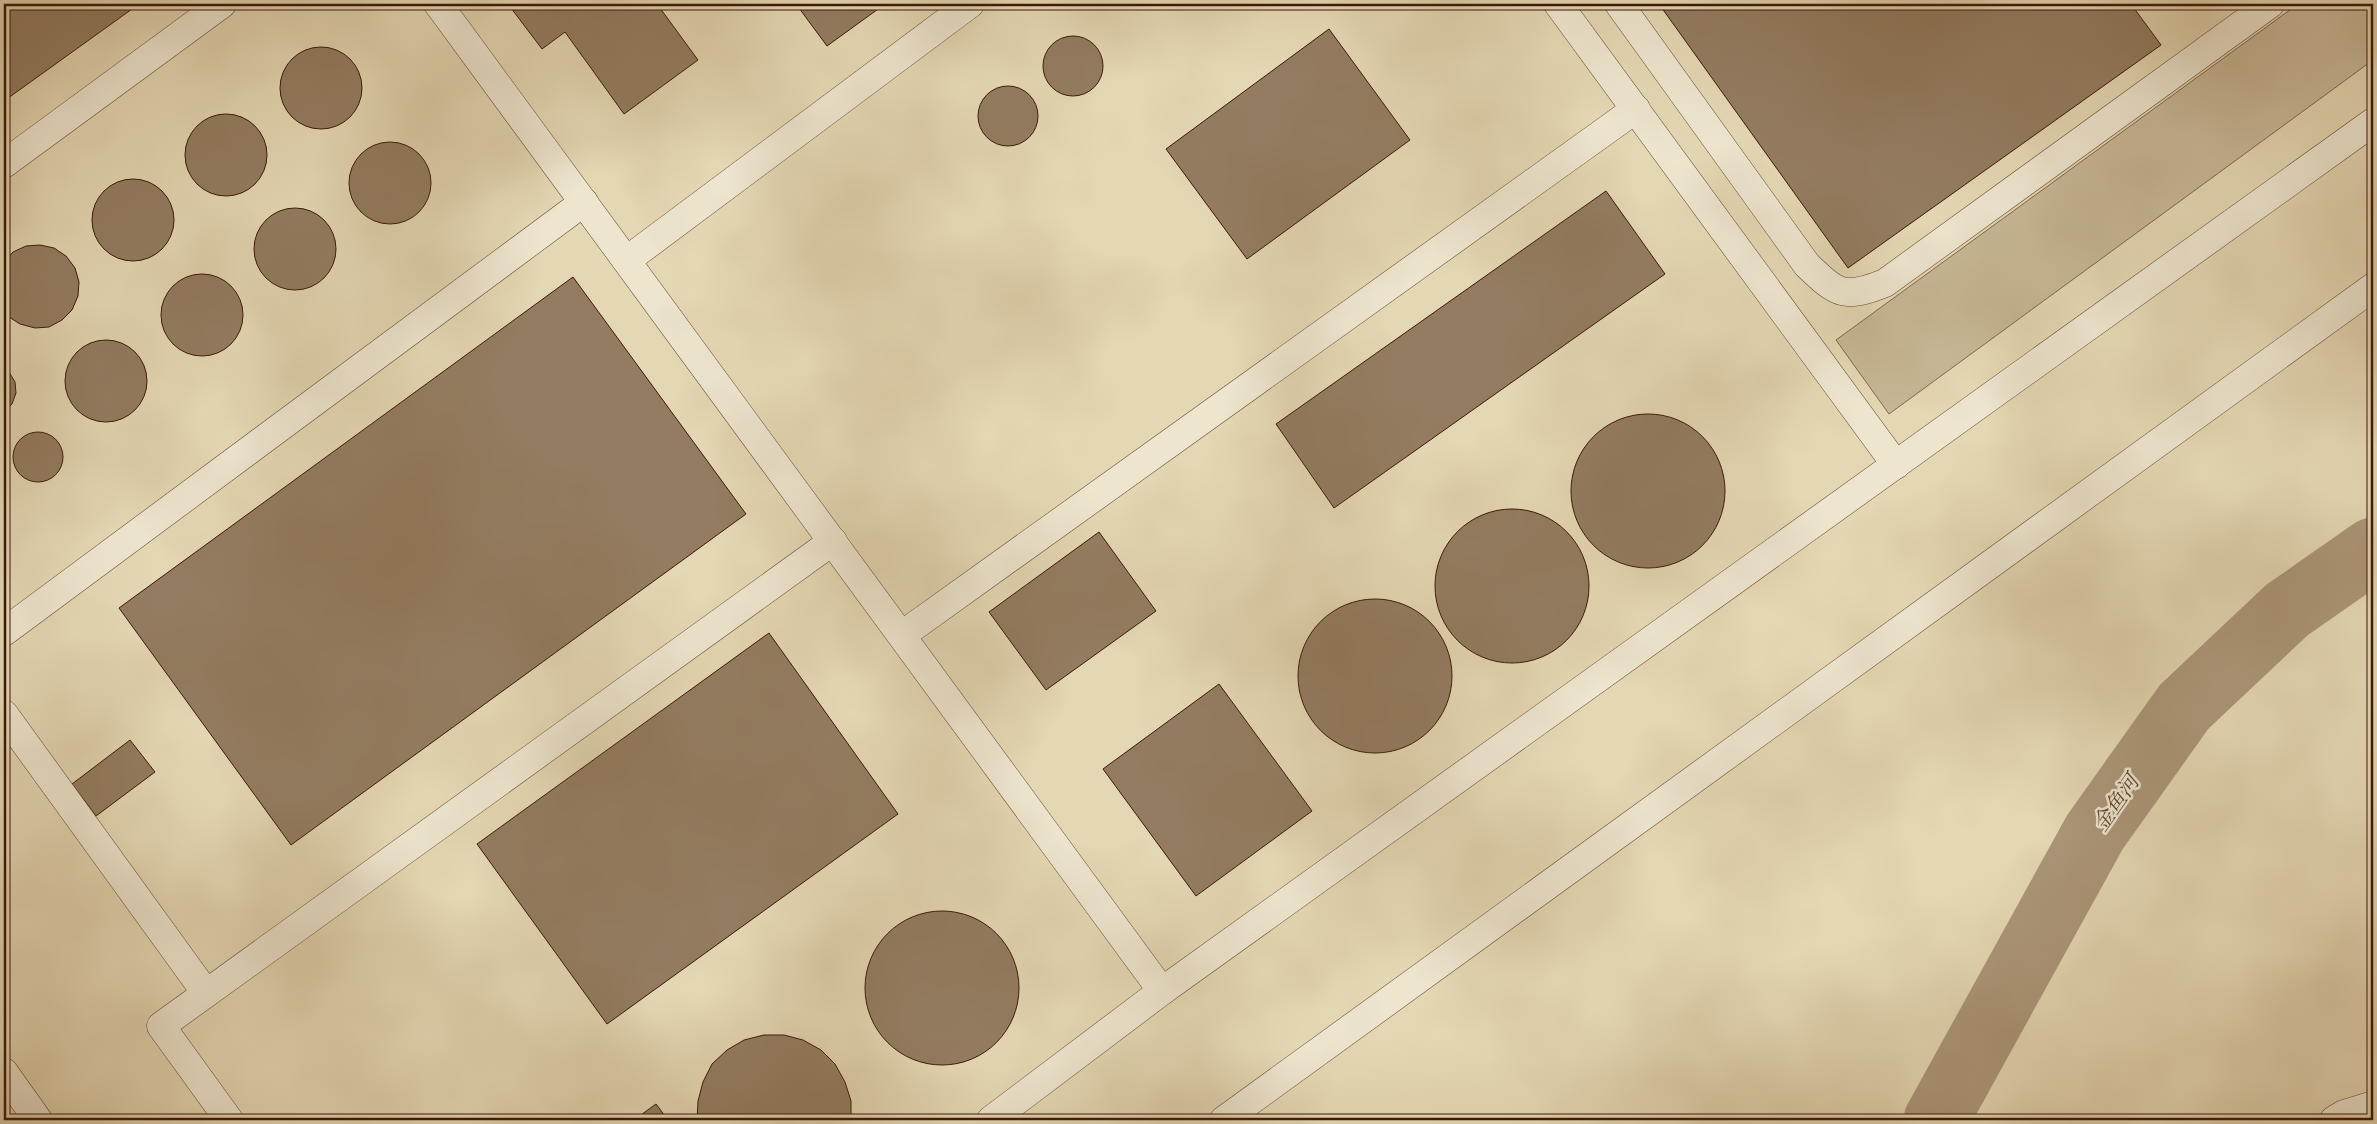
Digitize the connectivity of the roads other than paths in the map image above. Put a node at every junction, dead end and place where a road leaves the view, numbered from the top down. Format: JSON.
{"nodes":[{"id":1,"x":222,"y":4,"type":"edge"},
{"id":2,"x":438,"y":4,"type":"edge"},
{"id":3,"x":970,"y":4,"type":"edge"},
{"id":4,"x":1558,"y":4,"type":"edge"},
{"id":5,"x":1619,"y":4,"type":"edge"},
{"id":6,"x":2270,"y":4,"type":"edge"},
{"id":7,"x":1636,"y":109,"type":"junction"},
{"id":8,"x":2373,"y":122,"type":"edge"},
{"id":9,"x":4,"y":164,"type":"edge"},
{"id":10,"x":584,"y":202,"type":"junction"},
{"id":11,"x":627,"y":260,"type":"junction"},
{"id":12,"x":2373,"y":287,"type":"edge"},
{"id":13,"x":1896,"y":466,"type":"junction"},
{"id":14,"x":833,"y":541,"type":"junction"},
{"id":15,"x":4,"y":632,"type":"edge"},
{"id":16,"x":902,"y":635,"type":"junction"},
{"id":17,"x":4,"y":714,"type":"edge"},
{"id":18,"x":1162,"y":991,"type":"junction"},
{"id":19,"x":206,"y":993,"type":"junction"},
{"id":20,"x":4,"y":1072,"type":"edge"},
{"id":21,"x":2373,"y":1105,"type":"edge"},
{"id":22,"x":38,"y":1120,"type":"edge"},
{"id":23,"x":229,"y":1120,"type":"edge"},
{"id":24,"x":991,"y":1120,"type":"edge"},
{"id":25,"x":1224,"y":1120,"type":"edge"},
{"id":26,"x":2334,"y":1120,"type":"edge"}],
"edges":[{"from":1,"to":9,"type":"street"},
{"from":2,"to":10,"type":"street"},
{"from":3,"to":11,"type":"street"},
{"from":4,"to":7,"type":"street"},
{"from":5,"to":6,"type":"street"},
{"from":7,"to":13,"type":"street"},
{"from":7,"to":16,"type":"street"},
{"from":8,"to":13,"type":"street"},
{"from":10,"to":11,"type":"street"},
{"from":10,"to":15,"type":"street"},
{"from":11,"to":14,"type":"street"},
{"from":12,"to":25,"type":"street"},
{"from":13,"to":18,"type":"street"},
{"from":14,"to":16,"type":"street"},
{"from":14,"to":19,"type":"street"},
{"from":16,"to":18,"type":"street"},
{"from":17,"to":19,"type":"street"},
{"from":18,"to":24,"type":"street"},
{"from":19,"to":23,"type":"street"},
{"from":20,"to":22,"type":"street"},
{"from":21,"to":26,"type":"street"}]}
